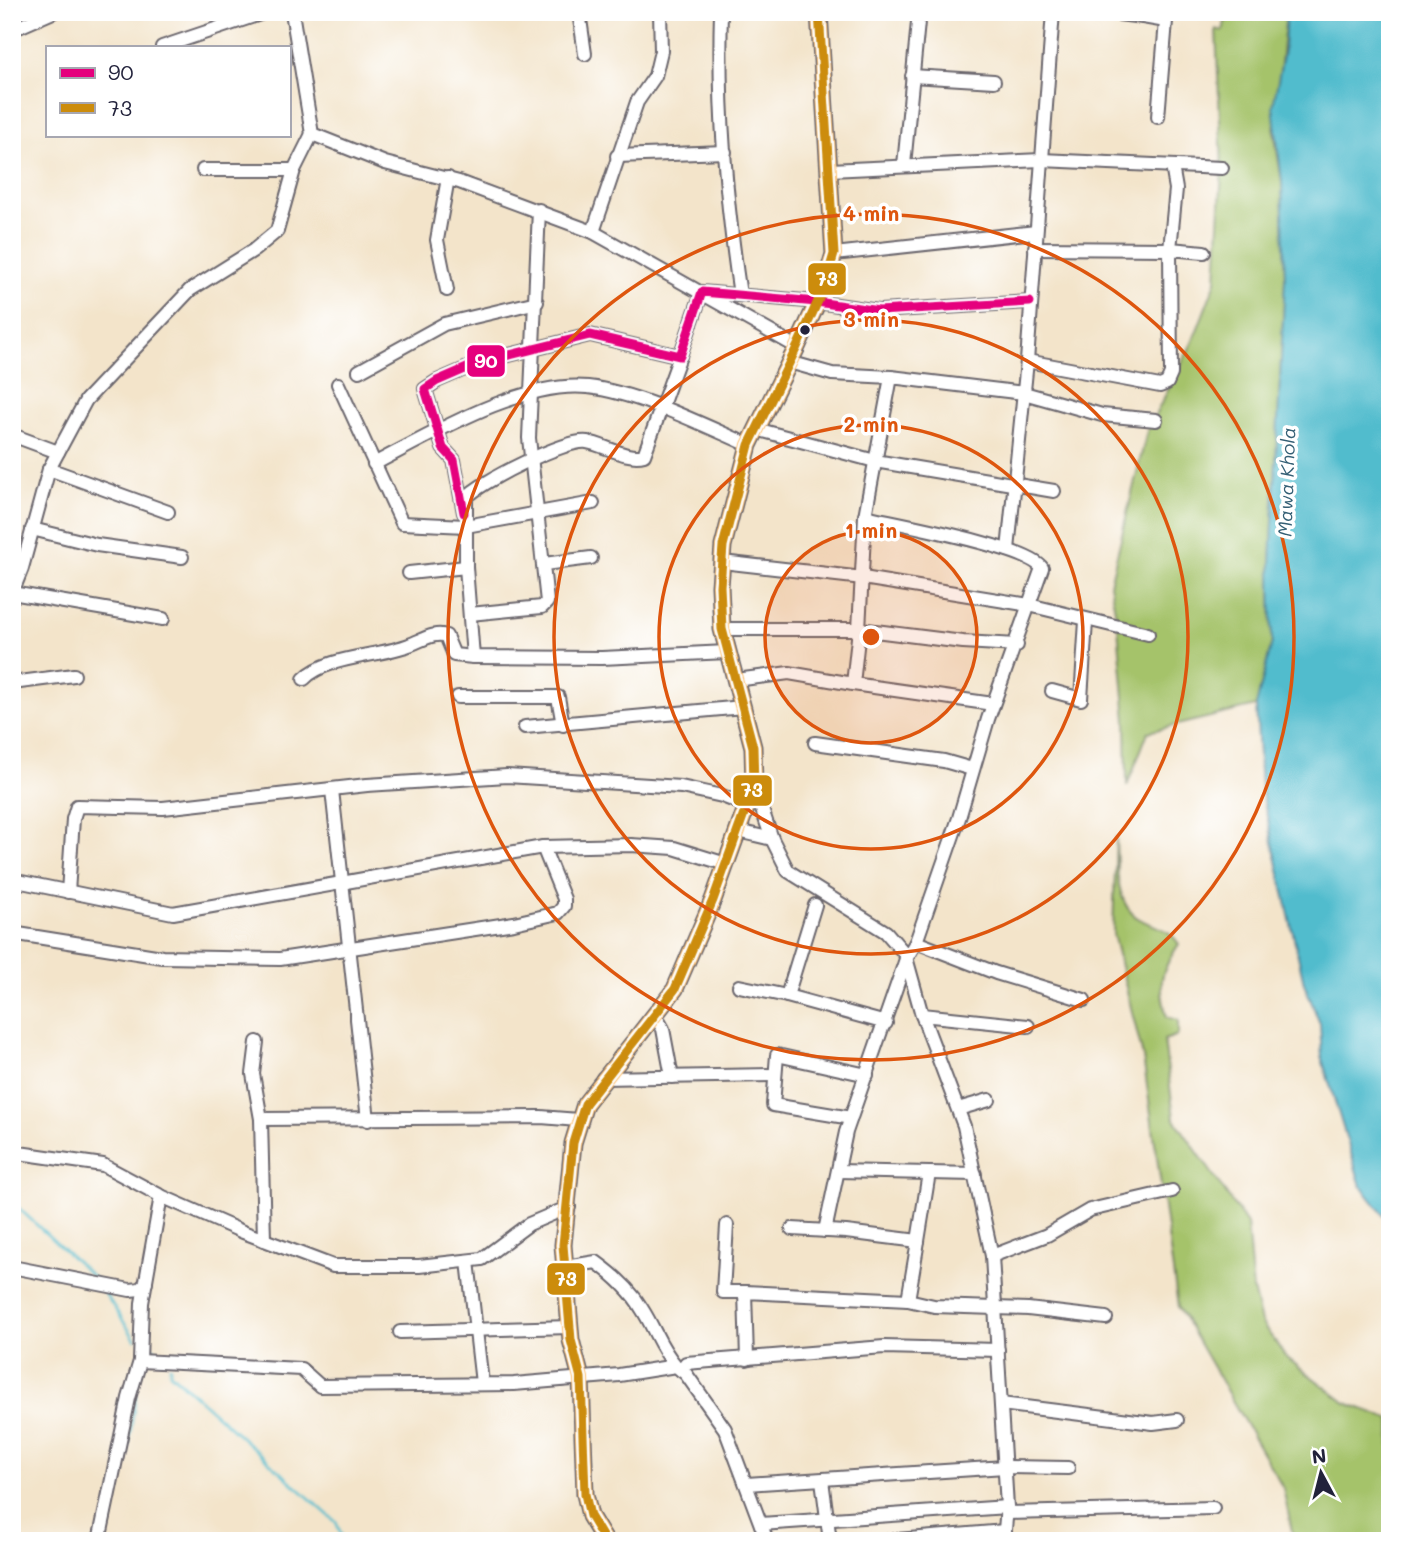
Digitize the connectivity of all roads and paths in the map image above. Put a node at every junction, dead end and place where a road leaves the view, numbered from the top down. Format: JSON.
{"nodes":[{"id":1,"x":53,"y":12,"type":"edge"},
{"id":2,"x":266,"y":12,"type":"edge"},
{"id":3,"x":292,"y":12,"type":"edge"},
{"id":4,"x":579,"y":12,"type":"edge"},
{"id":5,"x":660,"y":12,"type":"edge"},
{"id":6,"x":721,"y":12,"type":"edge"},
{"id":7,"x":759,"y":12,"type":"edge"},
{"id":8,"x":779,"y":12,"type":"edge"},
{"id":9,"x":819,"y":12,"type":"edge"},
{"id":10,"x":919,"y":12,"type":"edge"},
{"id":11,"x":1053,"y":12,"type":"edge"},
{"id":12,"x":1102,"y":12,"type":"edge"},
{"id":13,"x":1143,"y":15,"type":"edge"},
{"id":14,"x":12,"y":30,"type":"edge"},
{"id":15,"x":165,"y":46,"type":"edge"},
{"id":16,"x":585,"y":54,"type":"dead end"},
{"id":17,"x":912,"y":76,"type":"junction"},
{"id":18,"x":994,"y":81,"type":"dead end"},
{"id":19,"x":1158,"y":117,"type":"dead end"},
{"id":20,"x":312,"y":134,"type":"junction"},
{"id":21,"x":725,"y":152,"type":"junction"},
{"id":22,"x":617,"y":156,"type":"junction"},
{"id":23,"x":1041,"y":160,"type":"junction"},
{"id":24,"x":904,"y":165,"type":"junction"},
{"id":25,"x":1172,"y":166,"type":"junction"},
{"id":26,"x":1222,"y":169,"type":"dead end"},
{"id":27,"x":203,"y":170,"type":"dead end"},
{"id":28,"x":294,"y":170,"type":"junction"},
{"id":29,"x":831,"y":170,"type":"junction"},
{"id":30,"x":448,"y":178,"type":"junction"},
{"id":31,"x":539,"y":210,"type":"junction"},
{"id":32,"x":593,"y":232,"type":"junction"},
{"id":33,"x":1036,"y":232,"type":"junction"},
{"id":34,"x":1035,"y":247,"type":"junction"},
{"id":35,"x":1170,"y":249,"type":"junction"},
{"id":36,"x":1204,"y":252,"type":"dead end"},
{"id":37,"x":834,"y":254,"type":"junction"},
{"id":38,"x":447,"y":290,"type":"dead end"},
{"id":39,"x":702,"y":292,"type":"junction"},
{"id":40,"x":740,"y":295,"type":"junction"},
{"id":41,"x":537,"y":302,"type":"junction"},
{"id":42,"x":817,"y":302,"type":"junction"},
{"id":43,"x":1030,"y":302,"type":"junction"},
{"id":44,"x":797,"y":347,"type":"junction"},
{"id":45,"x":533,"y":349,"type":"junction"},
{"id":46,"x":680,"y":356,"type":"junction"},
{"id":47,"x":1027,"y":361,"type":"junction"},
{"id":48,"x":789,"y":362,"type":"junction"},
{"id":49,"x":359,"y":371,"type":"dead end"},
{"id":50,"x":891,"y":377,"type":"junction"},
{"id":51,"x":338,"y":384,"type":"dead end"},
{"id":52,"x":529,"y":393,"type":"junction"},
{"id":53,"x":1024,"y":393,"type":"junction"},
{"id":54,"x":662,"y":408,"type":"junction"},
{"id":55,"x":1156,"y":419,"type":"dead end"},
{"id":56,"x":755,"y":429,"type":"junction"},
{"id":57,"x":437,"y":433,"type":"junction"},
{"id":58,"x":12,"y":435,"type":"edge"},
{"id":59,"x":749,"y":445,"type":"junction"},
{"id":60,"x":58,"y":452,"type":"junction"},
{"id":61,"x":530,"y":459,"type":"junction"},
{"id":62,"x":875,"y":461,"type":"junction"},
{"id":63,"x":374,"y":464,"type":"junction"},
{"id":64,"x":49,"y":469,"type":"junction"},
{"id":65,"x":1013,"y":483,"type":"junction"},
{"id":66,"x":1054,"y":491,"type":"dead end"},
{"id":67,"x":593,"y":503,"type":"dead end"},
{"id":68,"x":168,"y":512,"type":"dead end"},
{"id":69,"x":539,"y":515,"type":"junction"},
{"id":70,"x":865,"y":516,"type":"junction"},
{"id":71,"x":465,"y":520,"type":"junction"},
{"id":72,"x":32,"y":528,"type":"junction"},
{"id":73,"x":1008,"y":550,"type":"junction"},
{"id":74,"x":182,"y":557,"type":"dead end"},
{"id":75,"x":591,"y":558,"type":"dead end"},
{"id":76,"x":722,"y":562,"type":"junction"},
{"id":77,"x":544,"y":564,"type":"junction"},
{"id":78,"x":466,"y":567,"type":"junction"},
{"id":79,"x":409,"y":573,"type":"dead end"},
{"id":80,"x":863,"y":578,"type":"junction"},
{"id":81,"x":1029,"y":605,"type":"junction"},
{"id":82,"x":470,"y":614,"type":"junction"},
{"id":83,"x":163,"y":619,"type":"dead end"},
{"id":84,"x":1086,"y":621,"type":"junction"},
{"id":85,"x":722,"y":629,"type":"junction"},
{"id":86,"x":859,"y":629,"type":"junction"},
{"id":87,"x":1148,"y":634,"type":"dead end"},
{"id":88,"x":1017,"y":645,"type":"junction"},
{"id":89,"x":727,"y":652,"type":"junction"},
{"id":90,"x":473,"y":657,"type":"junction"},
{"id":91,"x":74,"y":675,"type":"dead end"},
{"id":92,"x":304,"y":679,"type":"dead end"},
{"id":93,"x":736,"y":680,"type":"junction"},
{"id":94,"x":12,"y":683,"type":"edge"},
{"id":95,"x":853,"y":684,"type":"junction"},
{"id":96,"x":1052,"y":691,"type":"dead end"},
{"id":97,"x":458,"y":697,"type":"dead end"},
{"id":98,"x":993,"y":704,"type":"junction"},
{"id":99,"x":743,"y":707,"type":"junction"},
{"id":100,"x":563,"y":724,"type":"junction"},
{"id":101,"x":525,"y":727,"type":"dead end"},
{"id":102,"x":815,"y":743,"type":"dead end"},
{"id":103,"x":972,"y":768,"type":"junction"},
{"id":104,"x":754,"y":786,"type":"junction"},
{"id":105,"x":332,"y":790,"type":"junction"},
{"id":106,"x":748,"y":806,"type":"junction"},
{"id":107,"x":738,"y":831,"type":"junction"},
{"id":108,"x":772,"y":839,"type":"junction"},
{"id":109,"x":542,"y":847,"type":"junction"},
{"id":110,"x":726,"y":864,"type":"junction"},
{"id":111,"x":12,"y":880,"type":"edge"},
{"id":112,"x":343,"y":884,"type":"junction"},
{"id":113,"x":68,"y":892,"type":"junction"},
{"id":114,"x":815,"y":905,"type":"dead end"},
{"id":115,"x":12,"y":933,"type":"edge"},
{"id":116,"x":916,"y":942,"type":"junction"},
{"id":117,"x":350,"y":947,"type":"junction"},
{"id":118,"x":906,"y":959,"type":"junction"},
{"id":119,"x":739,"y":986,"type":"dead end"},
{"id":120,"x":787,"y":996,"type":"junction"},
{"id":121,"x":1084,"y":1000,"type":"dead end"},
{"id":122,"x":656,"y":1015,"type":"junction"},
{"id":123,"x":922,"y":1015,"type":"junction"},
{"id":124,"x":886,"y":1023,"type":"junction"},
{"id":125,"x":1028,"y":1026,"type":"dead end"},
{"id":126,"x":257,"y":1042,"type":"dead end"},
{"id":127,"x":775,"y":1075,"type":"junction"},
{"id":128,"x":867,"y":1075,"type":"junction"},
{"id":129,"x":672,"y":1077,"type":"junction"},
{"id":130,"x":603,"y":1078,"type":"junction"},
{"id":131,"x":989,"y":1100,"type":"dead end"},
{"id":132,"x":958,"y":1109,"type":"junction"},
{"id":133,"x":851,"y":1118,"type":"junction"},
{"id":134,"x":261,"y":1119,"type":"junction"},
{"id":135,"x":368,"y":1120,"type":"junction"},
{"id":136,"x":579,"y":1120,"type":"junction"},
{"id":137,"x":12,"y":1152,"type":"edge"},
{"id":138,"x":838,"y":1171,"type":"junction"},
{"id":139,"x":929,"y":1173,"type":"junction"},
{"id":140,"x":975,"y":1174,"type":"junction"},
{"id":141,"x":1172,"y":1191,"type":"dead end"},
{"id":142,"x":161,"y":1196,"type":"junction"},
{"id":143,"x":569,"y":1207,"type":"junction"},
{"id":144,"x":727,"y":1225,"type":"dead end"},
{"id":145,"x":792,"y":1229,"type":"dead end"},
{"id":146,"x":825,"y":1231,"type":"junction"},
{"id":147,"x":264,"y":1240,"type":"junction"},
{"id":148,"x":918,"y":1241,"type":"junction"},
{"id":149,"x":992,"y":1256,"type":"junction"},
{"id":150,"x":468,"y":1261,"type":"junction"},
{"id":151,"x":12,"y":1267,"type":"edge"},
{"id":152,"x":565,"y":1267,"type":"junction"},
{"id":153,"x":146,"y":1283,"type":"junction"},
{"id":154,"x":133,"y":1290,"type":"junction"},
{"id":155,"x":745,"y":1292,"type":"junction"},
{"id":156,"x":143,"y":1300,"type":"junction"},
{"id":157,"x":908,"y":1300,"type":"junction"},
{"id":158,"x":996,"y":1308,"type":"junction"},
{"id":159,"x":1106,"y":1318,"type":"dead end"},
{"id":160,"x":570,"y":1327,"type":"junction"},
{"id":161,"x":475,"y":1331,"type":"junction"},
{"id":162,"x":400,"y":1332,"type":"dead end"},
{"id":163,"x":999,"y":1350,"type":"junction"},
{"id":164,"x":747,"y":1359,"type":"junction"},
{"id":165,"x":140,"y":1361,"type":"junction"},
{"id":166,"x":678,"y":1368,"type":"junction"},
{"id":167,"x":581,"y":1378,"type":"junction"},
{"id":168,"x":482,"y":1383,"type":"junction"},
{"id":169,"x":1001,"y":1404,"type":"junction"},
{"id":170,"x":1177,"y":1420,"type":"dead end"},
{"id":171,"x":1004,"y":1467,"type":"junction"},
{"id":172,"x":1068,"y":1468,"type":"dead end"},
{"id":173,"x":821,"y":1480,"type":"junction"},
{"id":174,"x":747,"y":1484,"type":"junction"},
{"id":175,"x":1213,"y":1508,"type":"dead end"},
{"id":176,"x":1006,"y":1510,"type":"junction"},
{"id":177,"x":827,"y":1520,"type":"junction"},
{"id":178,"x":761,"y":1524,"type":"junction"},
{"id":179,"x":1004,"y":1536,"type":"edge"},
{"id":180,"x":99,"y":1541,"type":"edge"},
{"id":181,"x":605,"y":1541,"type":"edge"},
{"id":182,"x":767,"y":1541,"type":"edge"},
{"id":183,"x":830,"y":1541,"type":"edge"},
{"id":184,"x":885,"y":1541,"type":"edge"}],
"edges":[{"from":1,"to":14,"type":"street"},
{"from":2,"to":15,"type":"street"},
{"from":3,"to":20,"type":"street"},
{"from":4,"to":16,"type":"street"},
{"from":5,"to":22,"type":"street"},
{"from":6,"to":21,"type":"street"},
{"from":7,"to":8,"type":"street"},
{"from":9,"to":29,"type":"main road"},
{"from":10,"to":17,"type":"street"},
{"from":11,"to":23,"type":"street"},
{"from":12,"to":13,"type":"street"},
{"from":13,"to":19,"type":"street"},
{"from":17,"to":18,"type":"street"},
{"from":17,"to":24,"type":"street"},
{"from":20,"to":28,"type":"street"},
{"from":20,"to":30,"type":"street"},
{"from":21,"to":22,"type":"street"},
{"from":21,"to":40,"type":"street"},
{"from":22,"to":32,"type":"street"},
{"from":23,"to":24,"type":"street"},
{"from":23,"to":25,"type":"street"},
{"from":23,"to":33,"type":"street"},
{"from":24,"to":29,"type":"street"},
{"from":25,"to":26,"type":"street"},
{"from":25,"to":35,"type":"street"},
{"from":27,"to":28,"type":"street"},
{"from":28,"to":60,"type":"street"},
{"from":29,"to":37,"type":"main road"},
{"from":30,"to":31,"type":"street"},
{"from":30,"to":38,"type":"street"},
{"from":31,"to":32,"type":"street"},
{"from":31,"to":41,"type":"street"},
{"from":32,"to":39,"type":"street"},
{"from":33,"to":34,"type":"street"},
{"from":33,"to":37,"type":"street"},
{"from":34,"to":35,"type":"street"},
{"from":34,"to":43,"type":"street"},
{"from":35,"to":36,"type":"street"},
{"from":35,"to":47,"type":"street"},
{"from":37,"to":42,"type":"main road"},
{"from":39,"to":40,"type":"street"},
{"from":39,"to":44,"type":"street"},
{"from":39,"to":46,"type":"street"},
{"from":40,"to":42,"type":"street"},
{"from":41,"to":45,"type":"street"},
{"from":41,"to":49,"type":"street"},
{"from":42,"to":43,"type":"street"},
{"from":42,"to":44,"type":"main road"},
{"from":43,"to":47,"type":"street"},
{"from":44,"to":48,"type":"main road"},
{"from":45,"to":46,"type":"street"},
{"from":45,"to":52,"type":"street"},
{"from":45,"to":57,"type":"street"},
{"from":46,"to":54,"type":"street"},
{"from":47,"to":53,"type":"street"},
{"from":48,"to":50,"type":"street"},
{"from":48,"to":56,"type":"main road"},
{"from":50,"to":53,"type":"street"},
{"from":50,"to":62,"type":"street"},
{"from":51,"to":63,"type":"street"},
{"from":52,"to":54,"type":"street"},
{"from":52,"to":57,"type":"street"},
{"from":52,"to":61,"type":"street"},
{"from":53,"to":55,"type":"street"},
{"from":53,"to":65,"type":"street"},
{"from":54,"to":59,"type":"street"},
{"from":54,"to":61,"type":"street"},
{"from":56,"to":59,"type":"main road"},
{"from":56,"to":62,"type":"street"},
{"from":57,"to":63,"type":"street"},
{"from":57,"to":71,"type":"street"},
{"from":58,"to":60,"type":"street"},
{"from":59,"to":76,"type":"main road"},
{"from":60,"to":64,"type":"street"},
{"from":61,"to":69,"type":"street"},
{"from":61,"to":71,"type":"street"},
{"from":62,"to":65,"type":"street"},
{"from":62,"to":70,"type":"street"},
{"from":63,"to":71,"type":"street"},
{"from":64,"to":68,"type":"street"},
{"from":64,"to":72,"type":"street"},
{"from":65,"to":66,"type":"street"},
{"from":65,"to":73,"type":"street"},
{"from":67,"to":69,"type":"street"},
{"from":69,"to":71,"type":"street"},
{"from":69,"to":77,"type":"street"},
{"from":70,"to":73,"type":"street"},
{"from":70,"to":80,"type":"street"},
{"from":71,"to":78,"type":"street"},
{"from":72,"to":74,"type":"street"},
{"from":72,"to":83,"type":"street"},
{"from":73,"to":81,"type":"street"},
{"from":75,"to":77,"type":"street"},
{"from":76,"to":80,"type":"street"},
{"from":76,"to":85,"type":"main road"},
{"from":77,"to":82,"type":"street"},
{"from":78,"to":79,"type":"street"},
{"from":78,"to":82,"type":"street"},
{"from":80,"to":81,"type":"street"},
{"from":80,"to":86,"type":"street"},
{"from":81,"to":84,"type":"street"},
{"from":81,"to":88,"type":"street"},
{"from":82,"to":90,"type":"street"},
{"from":84,"to":87,"type":"street"},
{"from":84,"to":96,"type":"street"},
{"from":85,"to":86,"type":"street"},
{"from":85,"to":89,"type":"main road"},
{"from":86,"to":88,"type":"street"},
{"from":86,"to":95,"type":"street"},
{"from":88,"to":98,"type":"street"},
{"from":89,"to":90,"type":"street"},
{"from":89,"to":93,"type":"main road"},
{"from":90,"to":92,"type":"street"},
{"from":91,"to":94,"type":"street"},
{"from":93,"to":95,"type":"street"},
{"from":93,"to":99,"type":"main road"},
{"from":95,"to":98,"type":"street"},
{"from":97,"to":100,"type":"street"},
{"from":98,"to":103,"type":"street"},
{"from":99,"to":100,"type":"street"},
{"from":99,"to":104,"type":"main road"},
{"from":100,"to":101,"type":"street"},
{"from":102,"to":103,"type":"street"},
{"from":103,"to":116,"type":"street"},
{"from":104,"to":106,"type":"main road"},
{"from":104,"to":108,"type":"street"},
{"from":105,"to":106,"type":"street"},
{"from":105,"to":112,"type":"street"},
{"from":105,"to":113,"type":"street"},
{"from":106,"to":107,"type":"main road"},
{"from":107,"to":108,"type":"street"},
{"from":107,"to":110,"type":"main road"},
{"from":108,"to":118,"type":"street"},
{"from":109,"to":110,"type":"street"},
{"from":109,"to":112,"type":"street"},
{"from":109,"to":117,"type":"street"},
{"from":110,"to":122,"type":"main road"},
{"from":111,"to":113,"type":"street"},
{"from":112,"to":113,"type":"street"},
{"from":112,"to":117,"type":"street"},
{"from":114,"to":120,"type":"street"},
{"from":115,"to":117,"type":"street"},
{"from":116,"to":118,"type":"street"},
{"from":116,"to":121,"type":"street"},
{"from":117,"to":135,"type":"street"},
{"from":118,"to":123,"type":"street"},
{"from":118,"to":124,"type":"street"},
{"from":119,"to":120,"type":"street"},
{"from":120,"to":124,"type":"street"},
{"from":122,"to":129,"type":"street"},
{"from":122,"to":130,"type":"main road"},
{"from":123,"to":125,"type":"street"},
{"from":123,"to":132,"type":"street"},
{"from":124,"to":128,"type":"street"},
{"from":126,"to":134,"type":"street"},
{"from":127,"to":128,"type":"street"},
{"from":127,"to":129,"type":"street"},
{"from":127,"to":133,"type":"street"},
{"from":128,"to":133,"type":"street"},
{"from":129,"to":130,"type":"street"},
{"from":130,"to":136,"type":"main road"},
{"from":131,"to":132,"type":"street"},
{"from":132,"to":140,"type":"street"},
{"from":133,"to":138,"type":"street"},
{"from":134,"to":135,"type":"street"},
{"from":134,"to":147,"type":"street"},
{"from":135,"to":136,"type":"street"},
{"from":136,"to":143,"type":"main road"},
{"from":137,"to":142,"type":"street"},
{"from":138,"to":139,"type":"street"},
{"from":138,"to":146,"type":"street"},
{"from":139,"to":140,"type":"street"},
{"from":139,"to":148,"type":"street"},
{"from":140,"to":149,"type":"street"},
{"from":141,"to":149,"type":"street"},
{"from":142,"to":147,"type":"street"},
{"from":142,"to":153,"type":"street"},
{"from":143,"to":150,"type":"street"},
{"from":143,"to":152,"type":"main road"},
{"from":144,"to":155,"type":"street"},
{"from":145,"to":146,"type":"street"},
{"from":146,"to":148,"type":"street"},
{"from":147,"to":150,"type":"street"},
{"from":148,"to":157,"type":"street"},
{"from":149,"to":158,"type":"street"},
{"from":150,"to":161,"type":"street"},
{"from":151,"to":154,"type":"street"},
{"from":152,"to":160,"type":"main road"},
{"from":152,"to":166,"type":"street"},
{"from":153,"to":154,"type":"street"},
{"from":153,"to":156,"type":"street"},
{"from":154,"to":156,"type":"street"},
{"from":155,"to":157,"type":"street"},
{"from":155,"to":164,"type":"street"},
{"from":156,"to":165,"type":"street"},
{"from":157,"to":158,"type":"street"},
{"from":158,"to":159,"type":"street"},
{"from":158,"to":163,"type":"street"},
{"from":160,"to":161,"type":"street"},
{"from":160,"to":167,"type":"main road"},
{"from":161,"to":162,"type":"street"},
{"from":161,"to":168,"type":"street"},
{"from":163,"to":164,"type":"street"},
{"from":163,"to":169,"type":"street"},
{"from":164,"to":166,"type":"street"},
{"from":165,"to":168,"type":"street"},
{"from":165,"to":180,"type":"street"},
{"from":166,"to":167,"type":"street"},
{"from":166,"to":174,"type":"street"},
{"from":167,"to":168,"type":"street"},
{"from":167,"to":181,"type":"main road"},
{"from":169,"to":170,"type":"street"},
{"from":169,"to":171,"type":"street"},
{"from":171,"to":172,"type":"street"},
{"from":171,"to":173,"type":"street"},
{"from":171,"to":176,"type":"street"},
{"from":173,"to":174,"type":"street"},
{"from":173,"to":177,"type":"street"},
{"from":174,"to":178,"type":"street"},
{"from":175,"to":176,"type":"street"},
{"from":176,"to":177,"type":"street"},
{"from":176,"to":179,"type":"street"},
{"from":177,"to":178,"type":"street"},
{"from":177,"to":183,"type":"street"},
{"from":178,"to":182,"type":"street"},
{"from":179,"to":184,"type":"street"}]}
